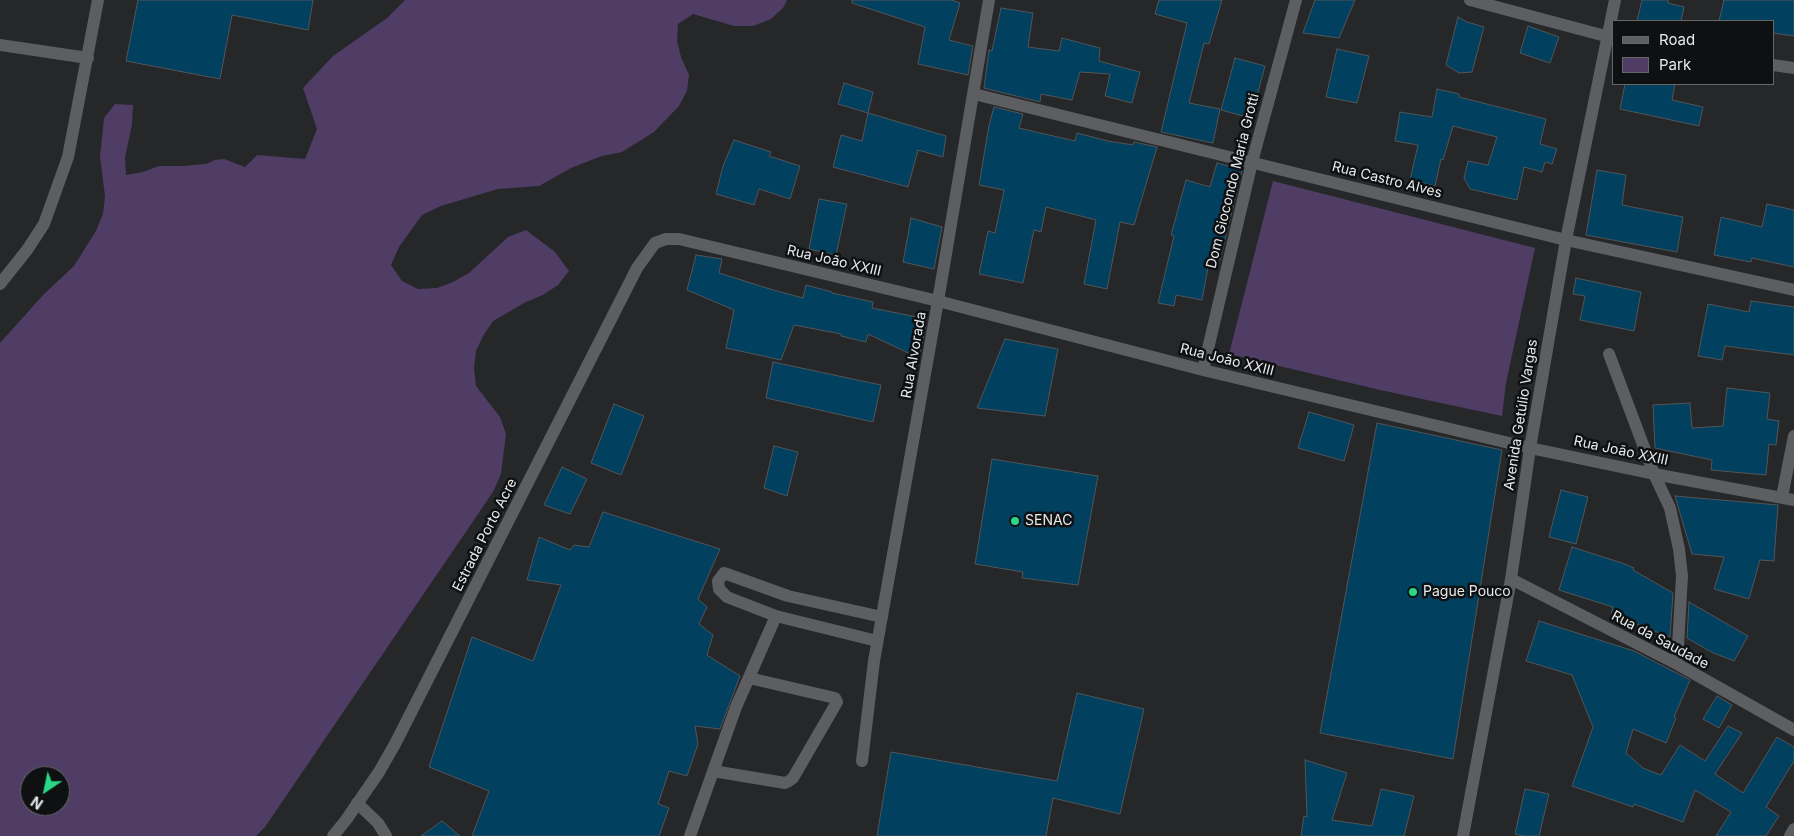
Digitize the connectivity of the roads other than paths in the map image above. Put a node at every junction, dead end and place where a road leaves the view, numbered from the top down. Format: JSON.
{"nodes":[{"id":1,"x":98,"y":0,"type":"edge"},
{"id":2,"x":989,"y":0,"type":"edge"},
{"id":3,"x":1296,"y":0,"type":"edge"},
{"id":4,"x":1470,"y":0,"type":"edge"},
{"id":5,"x":1615,"y":0,"type":"edge"},
{"id":6,"x":1612,"y":20,"type":"edge"},
{"id":7,"x":1612,"y":22,"type":"edge"},
{"id":8,"x":1610,"y":37,"type":"edge"},
{"id":9,"x":0,"y":46,"type":"edge"},
{"id":10,"x":88,"y":58,"type":"junction"},
{"id":11,"x":1774,"y":65,"type":"edge"},
{"id":12,"x":1794,"y":68,"type":"edge"},
{"id":13,"x":974,"y":94,"type":"junction"},
{"id":14,"x":1252,"y":162,"type":"junction"},
{"id":15,"x":1566,"y":240,"type":"junction"},
{"id":16,"x":655,"y":242,"type":"joint"},
{"id":17,"x":0,"y":284,"type":"edge"},
{"id":18,"x":1794,"y":290,"type":"edge"},
{"id":19,"x":938,"y":301,"type":"junction"},
{"id":20,"x":1609,"y":354,"type":"dead end"},
{"id":21,"x":1203,"y":370,"type":"junction"},
{"id":22,"x":1794,"y":436,"type":"edge"},
{"id":23,"x":1530,"y":448,"type":"junction"},
{"id":24,"x":1654,"y":474,"type":"junction"},
{"id":25,"x":1788,"y":499,"type":"edge"},
{"id":26,"x":1511,"y":579,"type":"junction"},
{"id":27,"x":776,"y":616,"type":"junction"},
{"id":28,"x":882,"y":617,"type":"junction"},
{"id":29,"x":878,"y":641,"type":"junction"},
{"id":30,"x":1677,"y":664,"type":"junction"},
{"id":31,"x":749,"y":678,"type":"junction"},
{"id":32,"x":1794,"y":730,"type":"edge"},
{"id":33,"x":862,"y":761,"type":"dead end"},
{"id":34,"x":713,"y":771,"type":"junction"},
{"id":35,"x":357,"y":803,"type":"junction"},
{"id":36,"x":1794,"y":829,"type":"edge"},
{"id":37,"x":332,"y":836,"type":"edge"},
{"id":38,"x":386,"y":836,"type":"edge"},
{"id":39,"x":690,"y":836,"type":"edge"},
{"id":40,"x":1463,"y":836,"type":"edge"},
{"id":41,"x":1790,"y":836,"type":"edge"}],
"edges":[{"from":1,"to":10,"type":"street"},
{"from":2,"to":13,"type":"street","name":"Rua Alvorada"},
{"from":3,"to":14,"type":"street","name":"Dom Giocondo Maria Grotti"},
{"from":4,"to":8,"type":"street"},
{"from":5,"to":6,"type":"street","name":"Avenida Getúlio Vargas"},
{"from":7,"to":8,"type":"street","name":"Avenida Getúlio Vargas"},
{"from":8,"to":15,"type":"street","name":"Avenida Getúlio Vargas"},
{"from":9,"to":10,"type":"street"},
{"from":10,"to":17,"type":"street"},
{"from":11,"to":12,"type":"street"},
{"from":13,"to":14,"type":"street","name":"Rua Castro Alves"},
{"from":13,"to":19,"type":"street","name":"Rua Alvorada"},
{"from":14,"to":15,"type":"street","name":"Rua Castro Alves"},
{"from":14,"to":21,"type":"street","name":"Dom Giocondo Maria Grotti"},
{"from":15,"to":18,"type":"street","name":"Rua Castro Alves"},
{"from":15,"to":23,"type":"street","name":"Avenida Getúlio Vargas"},
{"from":16,"to":19,"type":"street","name":"Rua João XXIII"},
{"from":16,"to":35,"type":"street","name":"Estrada Porto Acre"},
{"from":19,"to":21,"type":"street","name":"Rua João XXIII"},
{"from":19,"to":28,"type":"street","name":"Rua Alvorada"},
{"from":20,"to":24,"type":"street"},
{"from":21,"to":23,"type":"street","name":"Rua João XXIII"},
{"from":22,"to":25,"type":"street"},
{"from":23,"to":24,"type":"street","name":"Rua João XXIII"},
{"from":23,"to":26,"type":"street","name":"Avenida Getúlio Vargas"},
{"from":24,"to":25,"type":"street","name":"Rua João XXIII"},
{"from":24,"to":30,"type":"street"},
{"from":26,"to":30,"type":"street","name":"Rua da Saudade"},
{"from":26,"to":40,"type":"street","name":"Avenida Getúlio Vargas"},
{"from":27,"to":28,"type":"street"},
{"from":27,"to":29,"type":"street"},
{"from":27,"to":31,"type":"street"},
{"from":28,"to":29,"type":"street","name":"Rua Alvorada"},
{"from":29,"to":33,"type":"street","name":"Rua Alvorada"},
{"from":30,"to":32,"type":"street","name":"Rua da Saudade"},
{"from":31,"to":34,"type":"street"},
{"from":31,"to":34,"type":"street"},
{"from":34,"to":39,"type":"street"},
{"from":35,"to":37,"type":"street","name":"Estrada Porto Acre"},
{"from":35,"to":38,"type":"street"},
{"from":36,"to":41,"type":"street"}]}
